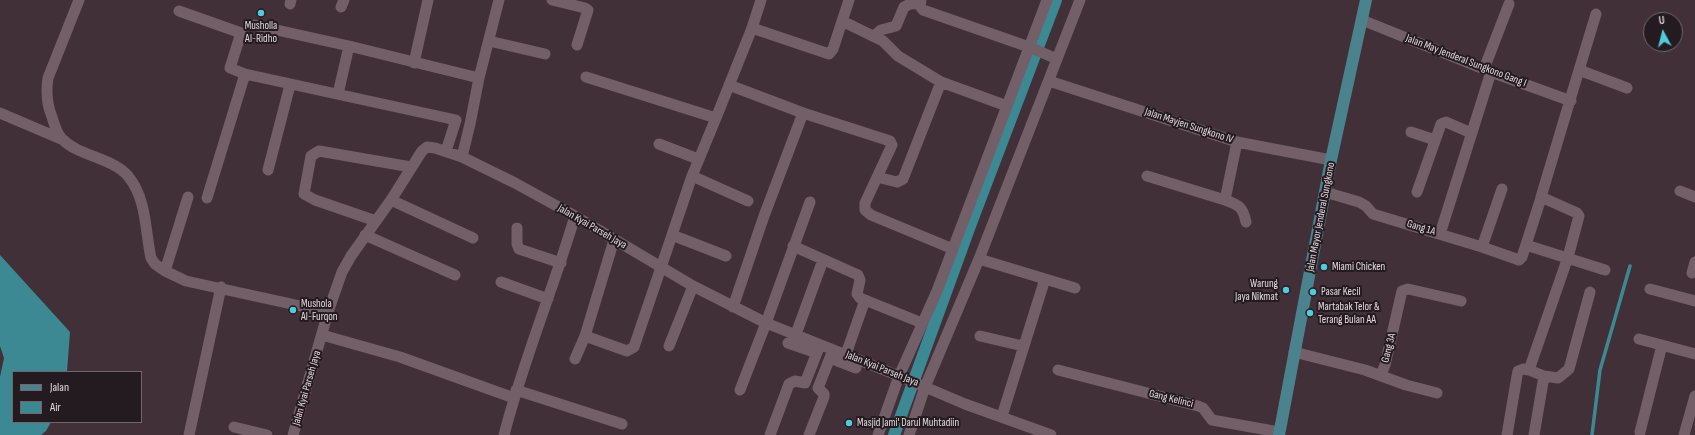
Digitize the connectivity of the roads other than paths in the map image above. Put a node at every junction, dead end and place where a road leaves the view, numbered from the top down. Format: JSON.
{"nodes":[{"id":1,"x":79,"y":0,"type":"edge"},
{"id":2,"x":428,"y":0,"type":"edge"},
{"id":3,"x":499,"y":0,"type":"edge"},
{"id":4,"x":552,"y":0,"type":"edge"},
{"id":5,"x":761,"y":0,"type":"edge"},
{"id":6,"x":849,"y":0,"type":"edge"},
{"id":7,"x":1047,"y":0,"type":"edge"},
{"id":8,"x":1080,"y":0,"type":"edge"},
{"id":9,"x":1366,"y":0,"type":"edge"},
{"id":10,"x":566,"y":2,"type":"edge"},
{"id":11,"x":920,"y":2,"type":"edge"},
{"id":12,"x":1509,"y":4,"type":"dead end"},
{"id":13,"x":179,"y":11,"type":"dead end"},
{"id":14,"x":1596,"y":14,"type":"dead end"},
{"id":15,"x":1362,"y":20,"type":"junction"},
{"id":16,"x":842,"y":21,"type":"junction"},
{"id":17,"x":254,"y":25,"type":"dead end"},
{"id":18,"x":752,"y":28,"type":"junction"},
{"id":19,"x":874,"y":36,"type":"junction"},
{"id":20,"x":489,"y":41,"type":"junction"},
{"id":21,"x":577,"y":45,"type":"dead end"},
{"id":22,"x":349,"y":46,"type":"junction"},
{"id":23,"x":1031,"y":48,"type":"junction"},
{"id":24,"x":545,"y":54,"type":"dead end"},
{"id":25,"x":1056,"y":58,"type":"junction"},
{"id":26,"x":414,"y":63,"type":"junction"},
{"id":27,"x":1579,"y":70,"type":"junction"},
{"id":28,"x":1487,"y":71,"type":"junction"},
{"id":29,"x":245,"y":74,"type":"junction"},
{"id":30,"x":586,"y":77,"type":"dead end"},
{"id":31,"x":479,"y":78,"type":"junction"},
{"id":32,"x":1049,"y":81,"type":"junction"},
{"id":33,"x":941,"y":82,"type":"junction"},
{"id":34,"x":290,"y":85,"type":"junction"},
{"id":35,"x":729,"y":85,"type":"junction"},
{"id":36,"x":1626,"y":88,"type":"dead end"},
{"id":37,"x":338,"y":94,"type":"junction"},
{"id":38,"x":1571,"y":101,"type":"junction"},
{"id":39,"x":1007,"y":106,"type":"junction"},
{"id":40,"x":0,"y":113,"type":"edge"},
{"id":41,"x":803,"y":113,"type":"junction"},
{"id":42,"x":716,"y":118,"type":"junction"},
{"id":43,"x":456,"y":120,"type":"junction"},
{"id":44,"x":470,"y":124,"type":"junction"},
{"id":45,"x":1411,"y":132,"type":"dead end"},
{"id":46,"x":1471,"y":133,"type":"junction"},
{"id":47,"x":61,"y":139,"type":"junction"},
{"id":48,"x":1435,"y":140,"type":"junction"},
{"id":49,"x":1237,"y":142,"type":"junction"},
{"id":50,"x":659,"y":144,"type":"dead end"},
{"id":51,"x":446,"y":152,"type":"junction"},
{"id":52,"x":462,"y":157,"type":"junction"},
{"id":53,"x":698,"y":159,"type":"junction"},
{"id":54,"x":1331,"y":160,"type":"junction"},
{"id":55,"x":411,"y":167,"type":"junction"},
{"id":56,"x":268,"y":170,"type":"dead end"},
{"id":57,"x":692,"y":176,"type":"junction"},
{"id":58,"x":1147,"y":176,"type":"dead end"},
{"id":59,"x":877,"y":177,"type":"junction"},
{"id":60,"x":1502,"y":189,"type":"dead end"},
{"id":61,"x":1680,"y":191,"type":"dead end"},
{"id":62,"x":1325,"y":192,"type":"junction"},
{"id":63,"x":1417,"y":192,"type":"dead end"},
{"id":64,"x":188,"y":196,"type":"dead end"},
{"id":65,"x":1695,"y":197,"type":"edge"},
{"id":66,"x":207,"y":198,"type":"dead end"},
{"id":67,"x":1541,"y":198,"type":"junction"},
{"id":68,"x":391,"y":200,"type":"junction"},
{"id":69,"x":1225,"y":200,"type":"junction"},
{"id":70,"x":748,"y":201,"type":"dead end"},
{"id":71,"x":810,"y":202,"type":"dead end"},
{"id":72,"x":574,"y":216,"type":"junction"},
{"id":73,"x":376,"y":221,"type":"junction"},
{"id":74,"x":1246,"y":222,"type":"dead end"},
{"id":75,"x":517,"y":228,"type":"dead end"},
{"id":76,"x":1440,"y":234,"type":"junction"},
{"id":77,"x":365,"y":235,"type":"junction"},
{"id":78,"x":672,"y":235,"type":"junction"},
{"id":79,"x":473,"y":238,"type":"dead end"},
{"id":80,"x":614,"y":240,"type":"junction"},
{"id":81,"x":1526,"y":245,"type":"junction"},
{"id":82,"x":793,"y":246,"type":"junction"},
{"id":83,"x":1482,"y":247,"type":"junction"},
{"id":84,"x":953,"y":249,"type":"junction"},
{"id":85,"x":726,"y":256,"type":"dead end"},
{"id":86,"x":1568,"y":258,"type":"junction"},
{"id":87,"x":979,"y":259,"type":"junction"},
{"id":88,"x":823,"y":260,"type":"junction"},
{"id":89,"x":561,"y":263,"type":"junction"},
{"id":90,"x":660,"y":267,"type":"junction"},
{"id":91,"x":1605,"y":270,"type":"dead end"},
{"id":92,"x":165,"y":271,"type":"junction"},
{"id":93,"x":455,"y":274,"type":"dead end"},
{"id":94,"x":1045,"y":279,"type":"junction"},
{"id":95,"x":501,"y":282,"type":"dead end"},
{"id":96,"x":693,"y":286,"type":"junction"},
{"id":97,"x":221,"y":287,"type":"junction"},
{"id":98,"x":1075,"y":288,"type":"dead end"},
{"id":99,"x":1650,"y":289,"type":"dead end"},
{"id":100,"x":1590,"y":292,"type":"dead end"},
{"id":101,"x":548,"y":299,"type":"junction"},
{"id":102,"x":865,"y":300,"type":"junction"},
{"id":103,"x":1461,"y":301,"type":"dead end"},
{"id":104,"x":1695,"y":301,"type":"edge"},
{"id":105,"x":732,"y":307,"type":"junction"},
{"id":106,"x":328,"y":312,"type":"junction"},
{"id":107,"x":766,"y":323,"type":"junction"},
{"id":108,"x":922,"y":323,"type":"junction"},
{"id":109,"x":322,"y":334,"type":"junction"},
{"id":110,"x":585,"y":336,"type":"junction"},
{"id":111,"x":980,"y":336,"type":"dead end"},
{"id":112,"x":792,"y":338,"type":"junction"},
{"id":113,"x":1639,"y":339,"type":"dead end"},
{"id":114,"x":1662,"y":345,"type":"junction"},
{"id":115,"x":669,"y":346,"type":"dead end"},
{"id":116,"x":1023,"y":346,"type":"junction"},
{"id":117,"x":818,"y":349,"type":"junction"},
{"id":118,"x":1294,"y":352,"type":"junction"},
{"id":119,"x":831,"y":354,"type":"junction"},
{"id":120,"x":846,"y":354,"type":"junction"},
{"id":121,"x":1695,"y":354,"type":"edge"},
{"id":122,"x":575,"y":359,"type":"dead end"},
{"id":123,"x":856,"y":368,"type":"dead end"},
{"id":124,"x":1058,"y":370,"type":"dead end"},
{"id":125,"x":1529,"y":370,"type":"junction"},
{"id":126,"x":1381,"y":375,"type":"junction"},
{"id":127,"x":901,"y":376,"type":"junction"},
{"id":128,"x":1544,"y":376,"type":"junction"},
{"id":129,"x":805,"y":383,"type":"junction"},
{"id":130,"x":924,"y":386,"type":"junction"},
{"id":131,"x":818,"y":388,"type":"junction"},
{"id":132,"x":740,"y":390,"type":"dead end"},
{"id":133,"x":1437,"y":393,"type":"dead end"},
{"id":134,"x":515,"y":394,"type":"junction"},
{"id":135,"x":1695,"y":396,"type":"edge"},
{"id":136,"x":1002,"y":416,"type":"junction"},
{"id":137,"x":622,"y":424,"type":"dead end"},
{"id":138,"x":234,"y":427,"type":"dead end"},
{"id":139,"x":1640,"y":432,"type":"dead end"},
{"id":140,"x":293,"y":434,"type":"edge"},
{"id":141,"x":1279,"y":434,"type":"edge"},
{"id":142,"x":189,"y":435,"type":"edge"},
{"id":143,"x":267,"y":435,"type":"edge"},
{"id":144,"x":305,"y":435,"type":"edge"},
{"id":145,"x":504,"y":435,"type":"edge"},
{"id":146,"x":770,"y":435,"type":"edge"},
{"id":147,"x":809,"y":435,"type":"edge"},
{"id":148,"x":878,"y":435,"type":"edge"},
{"id":149,"x":909,"y":435,"type":"edge"},
{"id":150,"x":1051,"y":435,"type":"edge"},
{"id":151,"x":1507,"y":435,"type":"edge"},
{"id":152,"x":1534,"y":435,"type":"edge"},
{"id":153,"x":1684,"y":435,"type":"edge"}],
"edges":[{"from":1,"to":47,"type":"street"},
{"from":2,"to":26,"type":"street"},
{"from":3,"to":20,"type":"street"},
{"from":4,"to":10,"type":"street"},
{"from":5,"to":18,"type":"street"},
{"from":6,"to":16,"type":"street"},
{"from":7,"to":23,"type":"street"},
{"from":8,"to":25,"type":"street"},
{"from":9,"to":15,"type":"main road","name":"Jalan Mayor Jenderal Sungkono"},
{"from":10,"to":21,"type":"street"},
{"from":11,"to":19,"type":"street"},
{"from":11,"to":23,"type":"street"},
{"from":12,"to":28,"type":"street"},
{"from":13,"to":29,"type":"street"},
{"from":14,"to":27,"type":"street"},
{"from":15,"to":28,"type":"street","name":"Jalan May Jenderal Sungkono Gang I"},
{"from":15,"to":54,"type":"main road","name":"Jalan Mayor Jenderal Sungkono"},
{"from":16,"to":18,"type":"street"},
{"from":16,"to":19,"type":"street"},
{"from":17,"to":22,"type":"street"},
{"from":18,"to":35,"type":"street"},
{"from":19,"to":33,"type":"street"},
{"from":20,"to":24,"type":"street"},
{"from":20,"to":31,"type":"street"},
{"from":22,"to":26,"type":"street"},
{"from":22,"to":37,"type":"street"},
{"from":23,"to":25,"type":"street"},
{"from":23,"to":39,"type":"street"},
{"from":25,"to":32,"type":"street"},
{"from":26,"to":31,"type":"street"},
{"from":27,"to":36,"type":"street"},
{"from":27,"to":38,"type":"street"},
{"from":28,"to":38,"type":"street","name":"Jalan May Jenderal Sungkono Gang I"},
{"from":28,"to":46,"type":"street"},
{"from":29,"to":34,"type":"street"},
{"from":29,"to":66,"type":"street"},
{"from":30,"to":42,"type":"street"},
{"from":31,"to":44,"type":"street"},
{"from":32,"to":49,"type":"street","name":"Jalan Mayjen Sungkono IV"},
{"from":32,"to":87,"type":"street"},
{"from":33,"to":39,"type":"street"},
{"from":33,"to":59,"type":"street"},
{"from":34,"to":37,"type":"street"},
{"from":34,"to":56,"type":"street"},
{"from":35,"to":41,"type":"street"},
{"from":35,"to":42,"type":"street"},
{"from":37,"to":43,"type":"street"},
{"from":38,"to":67,"type":"street"},
{"from":39,"to":84,"type":"street"},
{"from":40,"to":47,"type":"street"},
{"from":41,"to":59,"type":"street"},
{"from":41,"to":105,"type":"street"},
{"from":42,"to":53,"type":"street"},
{"from":43,"to":44,"type":"street"},
{"from":43,"to":51,"type":"street"},
{"from":44,"to":52,"type":"street"},
{"from":45,"to":48,"type":"street"},
{"from":46,"to":48,"type":"street"},
{"from":46,"to":76,"type":"street"},
{"from":47,"to":92,"type":"street"},
{"from":48,"to":63,"type":"street"},
{"from":49,"to":54,"type":"street","name":"Jalan Mayjen Sungkono IV"},
{"from":49,"to":69,"type":"street"},
{"from":50,"to":53,"type":"street"},
{"from":51,"to":52,"type":"street","name":"Jalan Kyai Parseh Jaya"},
{"from":51,"to":55,"type":"street","name":"Jalan Kyai Parseh Jaya"},
{"from":52,"to":72,"type":"street","name":"Jalan Kyai Parseh Jaya"},
{"from":53,"to":57,"type":"street"},
{"from":54,"to":62,"type":"main road","name":"Jalan Mayor Jenderal Sungkono"},
{"from":55,"to":68,"type":"street","name":"Jalan Kyai Parseh Jaya"},
{"from":55,"to":73,"type":"street"},
{"from":57,"to":70,"type":"street"},
{"from":57,"to":78,"type":"street"},
{"from":58,"to":69,"type":"street"},
{"from":59,"to":84,"type":"street"},
{"from":60,"to":83,"type":"street"},
{"from":61,"to":65,"type":"street"},
{"from":62,"to":76,"type":"street","name":"Gang 1A"},
{"from":62,"to":118,"type":"main road","name":"Jalan Mayor Jenderal Sungkono"},
{"from":64,"to":92,"type":"street"},
{"from":67,"to":81,"type":"street"},
{"from":67,"to":86,"type":"street"},
{"from":68,"to":73,"type":"street","name":"Jalan Kyai Parseh Jaya"},
{"from":68,"to":79,"type":"street"},
{"from":69,"to":74,"type":"street"},
{"from":71,"to":82,"type":"street"},
{"from":72,"to":80,"type":"street","name":"Jalan Kyai Parseh Jaya"},
{"from":72,"to":89,"type":"street"},
{"from":73,"to":77,"type":"street","name":"Jalan Kyai Parseh Jaya"},
{"from":75,"to":89,"type":"street"},
{"from":76,"to":83,"type":"street","name":"Gang 1A"},
{"from":77,"to":93,"type":"street"},
{"from":77,"to":106,"type":"street","name":"Jalan Kyai Parseh Jaya"},
{"from":78,"to":85,"type":"street"},
{"from":78,"to":90,"type":"street"},
{"from":80,"to":90,"type":"street","name":"Jalan Kyai Parseh Jaya"},
{"from":80,"to":110,"type":"street"},
{"from":81,"to":83,"type":"street","name":"Gang 1A"},
{"from":81,"to":86,"type":"street"},
{"from":82,"to":88,"type":"street"},
{"from":82,"to":107,"type":"street"},
{"from":84,"to":108,"type":"street"},
{"from":86,"to":91,"type":"street"},
{"from":86,"to":125,"type":"street"},
{"from":87,"to":94,"type":"street"},
{"from":87,"to":130,"type":"street"},
{"from":88,"to":102,"type":"street"},
{"from":88,"to":112,"type":"street"},
{"from":89,"to":101,"type":"street"},
{"from":90,"to":96,"type":"street","name":"Jalan Kyai Parseh Jaya"},
{"from":90,"to":110,"type":"street"},
{"from":92,"to":97,"type":"street"},
{"from":94,"to":98,"type":"street"},
{"from":94,"to":116,"type":"street"},
{"from":95,"to":101,"type":"street"},
{"from":96,"to":105,"type":"street","name":"Jalan Kyai Parseh Jaya"},
{"from":96,"to":115,"type":"street"},
{"from":97,"to":106,"type":"street"},
{"from":97,"to":142,"type":"street"},
{"from":99,"to":104,"type":"street"},
{"from":100,"to":128,"type":"street"},
{"from":101,"to":134,"type":"street"},
{"from":102,"to":108,"type":"street"},
{"from":102,"to":120,"type":"street"},
{"from":103,"to":126,"type":"street","name":"Gang 3A"},
{"from":105,"to":107,"type":"street","name":"Jalan Kyai Parseh Jaya"},
{"from":106,"to":109,"type":"street","name":"Jalan Kyai Parseh Jaya"},
{"from":107,"to":112,"type":"street","name":"Jalan Kyai Parseh Jaya"},
{"from":107,"to":132,"type":"street"},
{"from":108,"to":127,"type":"street"},
{"from":109,"to":134,"type":"street"},
{"from":109,"to":140,"type":"street","name":"Jalan Kyai Parseh Jaya"},
{"from":110,"to":122,"type":"street"},
{"from":111,"to":116,"type":"street"},
{"from":112,"to":117,"type":"street","name":"Jalan Kyai Parseh Jaya"},
{"from":113,"to":114,"type":"street"},
{"from":114,"to":121,"type":"street"},
{"from":114,"to":139,"type":"street"},
{"from":116,"to":136,"type":"street"},
{"from":117,"to":119,"type":"street","name":"Jalan Kyai Parseh Jaya"},
{"from":117,"to":129,"type":"street"},
{"from":118,"to":126,"type":"street","name":"Gang 3A"},
{"from":118,"to":141,"type":"main road","name":"Jalan Mayor Jenderal Sungkono"},
{"from":119,"to":120,"type":"street","name":"Jalan Kyai Parseh Jaya"},
{"from":119,"to":123,"type":"street"},
{"from":119,"to":131,"type":"street"},
{"from":120,"to":127,"type":"street","name":"Jalan Kyai Parseh Jaya"},
{"from":124,"to":141,"type":"street","name":"Gang Kelinci"},
{"from":125,"to":128,"type":"street"},
{"from":125,"to":151,"type":"street"},
{"from":126,"to":133,"type":"street"},
{"from":127,"to":130,"type":"street","name":"Jalan Kyai Parseh Jaya"},
{"from":127,"to":148,"type":"street"},
{"from":128,"to":152,"type":"street"},
{"from":129,"to":131,"type":"street"},
{"from":129,"to":146,"type":"street"},
{"from":130,"to":136,"type":"street","name":"Jalan Kyai Parseh Jaya"},
{"from":130,"to":149,"type":"street"},
{"from":131,"to":147,"type":"street"},
{"from":134,"to":137,"type":"street"},
{"from":134,"to":145,"type":"street"},
{"from":135,"to":153,"type":"street"},
{"from":136,"to":150,"type":"street","name":"Jalan Kyai Parseh Jaya"},
{"from":138,"to":143,"type":"street"},
{"from":140,"to":144,"type":"street"}]}
